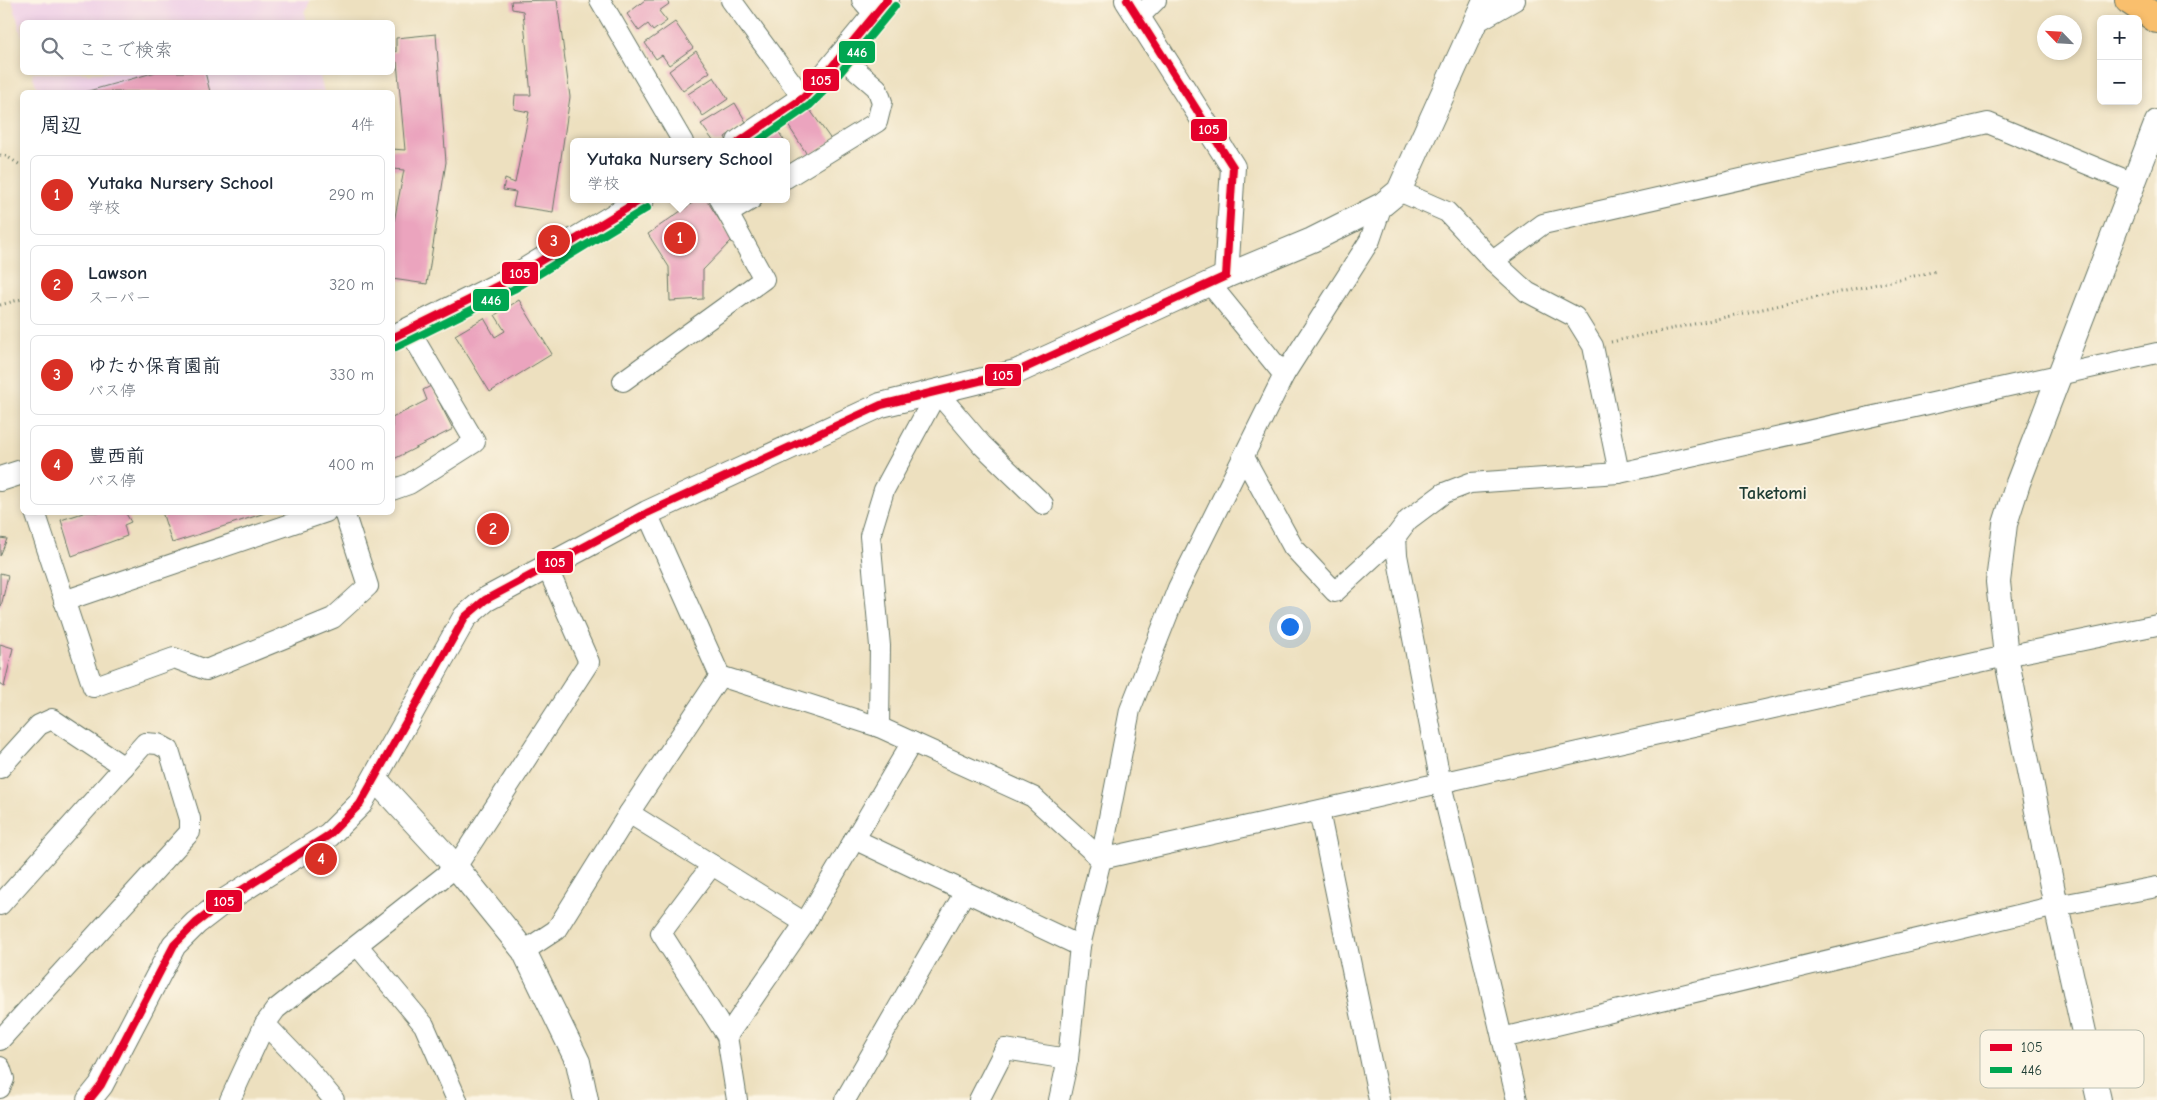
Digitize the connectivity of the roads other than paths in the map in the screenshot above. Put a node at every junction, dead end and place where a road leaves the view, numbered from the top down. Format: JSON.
{"nodes":[{"id":1,"x":600,"y":0,"type":"edge"},
{"id":2,"x":731,"y":0,"type":"edge"},
{"id":3,"x":1156,"y":0,"type":"edge"},
{"id":4,"x":1485,"y":0,"type":"edge"},
{"id":5,"x":1515,"y":0,"type":"edge"},
{"id":6,"x":2129,"y":0,"type":"edge"},
{"id":7,"x":875,"y":5,"type":"edge"},
{"id":8,"x":1132,"y":10,"type":"edge"},
{"id":9,"x":2157,"y":19,"type":"edge"},
{"id":10,"x":1473,"y":24,"type":"junction"},
{"id":11,"x":840,"y":57,"type":"junction"},
{"id":12,"x":803,"y":98,"type":"junction"},
{"id":13,"x":2157,"y":122,"type":"edge"},
{"id":14,"x":680,"y":138,"type":"edge"},
{"id":15,"x":745,"y":138,"type":"edge"},
{"id":16,"x":790,"y":176,"type":"edge"},
{"id":17,"x":2133,"y":183,"type":"junction"},
{"id":18,"x":1391,"y":198,"type":"junction"},
{"id":19,"x":635,"y":203,"type":"edge"},
{"id":20,"x":725,"y":206,"type":"edge"},
{"id":21,"x":1493,"y":261,"type":"junction"},
{"id":22,"x":1218,"y":280,"type":"junction"},
{"id":23,"x":401,"y":334,"type":"edge"},
{"id":24,"x":2157,"y":353,"type":"edge"},
{"id":25,"x":2060,"y":374,"type":"junction"},
{"id":26,"x":1284,"y":375,"type":"junction"},
{"id":27,"x":623,"y":381,"type":"dead end"},
{"id":28,"x":937,"y":392,"type":"junction"},
{"id":29,"x":1244,"y":457,"type":"junction"},
{"id":30,"x":1619,"y":473,"type":"junction"},
{"id":31,"x":395,"y":489,"type":"edge"},
{"id":32,"x":1043,"y":504,"type":"dead end"},
{"id":33,"x":647,"y":513,"type":"junction"},
{"id":34,"x":36,"y":515,"type":"edge"},
{"id":35,"x":317,"y":515,"type":"edge"},
{"id":36,"x":345,"y":515,"type":"edge"},
{"id":37,"x":1396,"y":536,"type":"junction"},
{"id":38,"x":547,"y":567,"type":"junction"},
{"id":39,"x":64,"y":601,"type":"junction"},
{"id":40,"x":2157,"y":625,"type":"edge"},
{"id":41,"x":2006,"y":656,"type":"junction"},
{"id":42,"x":720,"y":676,"type":"junction"},
{"id":43,"x":879,"y":727,"type":"junction"},
{"id":44,"x":912,"y":742,"type":"junction"},
{"id":45,"x":124,"y":766,"type":"junction"},
{"id":46,"x":0,"y":768,"type":"edge"},
{"id":47,"x":375,"y":780,"type":"junction"},
{"id":48,"x":1441,"y":784,"type":"junction"},
{"id":49,"x":1319,"y":811,"type":"junction"},
{"id":50,"x":628,"y":813,"type":"junction"},
{"id":51,"x":854,"y":839,"type":"junction"},
{"id":52,"x":1101,"y":859,"type":"junction"},
{"id":53,"x":712,"y":865,"type":"junction"},
{"id":54,"x":456,"y":867,"type":"junction"},
{"id":55,"x":2157,"y":887,"type":"edge"},
{"id":56,"x":965,"y":892,"type":"junction"},
{"id":57,"x":0,"y":905,"type":"edge"},
{"id":58,"x":2056,"y":906,"type":"junction"},
{"id":59,"x":804,"y":923,"type":"junction"},
{"id":60,"x":358,"y":946,"type":"junction"},
{"id":61,"x":1080,"y":946,"type":"junction"},
{"id":62,"x":524,"y":950,"type":"junction"},
{"id":63,"x":265,"y":1024,"type":"junction"},
{"id":64,"x":2083,"y":1030,"type":"edge"},
{"id":65,"x":728,"y":1036,"type":"junction"},
{"id":66,"x":1502,"y":1038,"type":"junction"},
{"id":67,"x":0,"y":1040,"type":"edge"},
{"id":68,"x":1068,"y":1059,"type":"junction"},
{"id":69,"x":0,"y":1068,"type":"edge"},
{"id":70,"x":0,"y":1088,"type":"edge"},
{"id":71,"x":89,"y":1100,"type":"edge"},
{"id":72,"x":230,"y":1100,"type":"edge"},
{"id":73,"x":334,"y":1100,"type":"edge"},
{"id":74,"x":457,"y":1100,"type":"edge"},
{"id":75,"x":586,"y":1100,"type":"edge"},
{"id":76,"x":737,"y":1100,"type":"edge"},
{"id":77,"x":845,"y":1100,"type":"edge"},
{"id":78,"x":979,"y":1100,"type":"edge"},
{"id":79,"x":1060,"y":1100,"type":"edge"},
{"id":80,"x":1379,"y":1100,"type":"edge"},
{"id":81,"x":1517,"y":1100,"type":"edge"}],
"edges":[{"from":1,"to":14,"type":"street"},
{"from":2,"to":12,"type":"street"},
{"from":3,"to":8,"type":"street"},
{"from":4,"to":10,"type":"street"},
{"from":5,"to":10,"type":"street"},
{"from":6,"to":9,"type":"main road"},
{"from":7,"to":11,"type":"street"},
{"from":8,"to":22,"type":"street"},
{"from":10,"to":18,"type":"street"},
{"from":11,"to":12,"type":"street"},
{"from":11,"to":16,"type":"street"},
{"from":12,"to":15,"type":"street"},
{"from":13,"to":17,"type":"street"},
{"from":17,"to":21,"type":"street"},
{"from":17,"to":25,"type":"street"},
{"from":18,"to":21,"type":"street"},
{"from":18,"to":22,"type":"street"},
{"from":18,"to":26,"type":"street"},
{"from":19,"to":23,"type":"street"},
{"from":20,"to":27,"type":"street"},
{"from":21,"to":30,"type":"street"},
{"from":22,"to":26,"type":"street"},
{"from":22,"to":28,"type":"street"},
{"from":23,"to":31,"type":"street"},
{"from":24,"to":25,"type":"street"},
{"from":25,"to":30,"type":"street"},
{"from":25,"to":41,"type":"street"},
{"from":26,"to":29,"type":"street"},
{"from":28,"to":32,"type":"street"},
{"from":28,"to":33,"type":"street"},
{"from":28,"to":43,"type":"street"},
{"from":29,"to":37,"type":"street"},
{"from":29,"to":52,"type":"street"},
{"from":30,"to":37,"type":"street"},
{"from":33,"to":38,"type":"street"},
{"from":33,"to":42,"type":"street"},
{"from":34,"to":39,"type":"street"},
{"from":35,"to":39,"type":"street"},
{"from":36,"to":39,"type":"street"},
{"from":37,"to":48,"type":"street"},
{"from":38,"to":47,"type":"street"},
{"from":38,"to":54,"type":"street"},
{"from":40,"to":41,"type":"street"},
{"from":41,"to":48,"type":"street"},
{"from":41,"to":58,"type":"street"},
{"from":42,"to":43,"type":"street"},
{"from":42,"to":50,"type":"street"},
{"from":43,"to":44,"type":"street"},
{"from":44,"to":51,"type":"street"},
{"from":44,"to":52,"type":"street"},
{"from":45,"to":46,"type":"street"},
{"from":45,"to":57,"type":"street"},
{"from":45,"to":67,"type":"street"},
{"from":47,"to":54,"type":"street"},
{"from":47,"to":71,"type":"street"},
{"from":48,"to":49,"type":"street"},
{"from":48,"to":66,"type":"street"},
{"from":49,"to":52,"type":"street"},
{"from":49,"to":80,"type":"street"},
{"from":50,"to":53,"type":"street"},
{"from":50,"to":62,"type":"street"},
{"from":51,"to":56,"type":"street"},
{"from":51,"to":59,"type":"street"},
{"from":52,"to":61,"type":"street"},
{"from":53,"to":59,"type":"street"},
{"from":53,"to":65,"type":"street"},
{"from":54,"to":60,"type":"street"},
{"from":54,"to":62,"type":"street"},
{"from":55,"to":58,"type":"street"},
{"from":56,"to":61,"type":"street"},
{"from":56,"to":77,"type":"street"},
{"from":58,"to":64,"type":"street"},
{"from":58,"to":66,"type":"street"},
{"from":59,"to":65,"type":"street"},
{"from":60,"to":63,"type":"street"},
{"from":60,"to":74,"type":"street"},
{"from":61,"to":68,"type":"street"},
{"from":62,"to":75,"type":"street"},
{"from":63,"to":72,"type":"street"},
{"from":63,"to":73,"type":"street"},
{"from":65,"to":76,"type":"street"},
{"from":66,"to":81,"type":"street"},
{"from":68,"to":78,"type":"street"},
{"from":68,"to":79,"type":"street"},
{"from":69,"to":70,"type":"street"}]}
